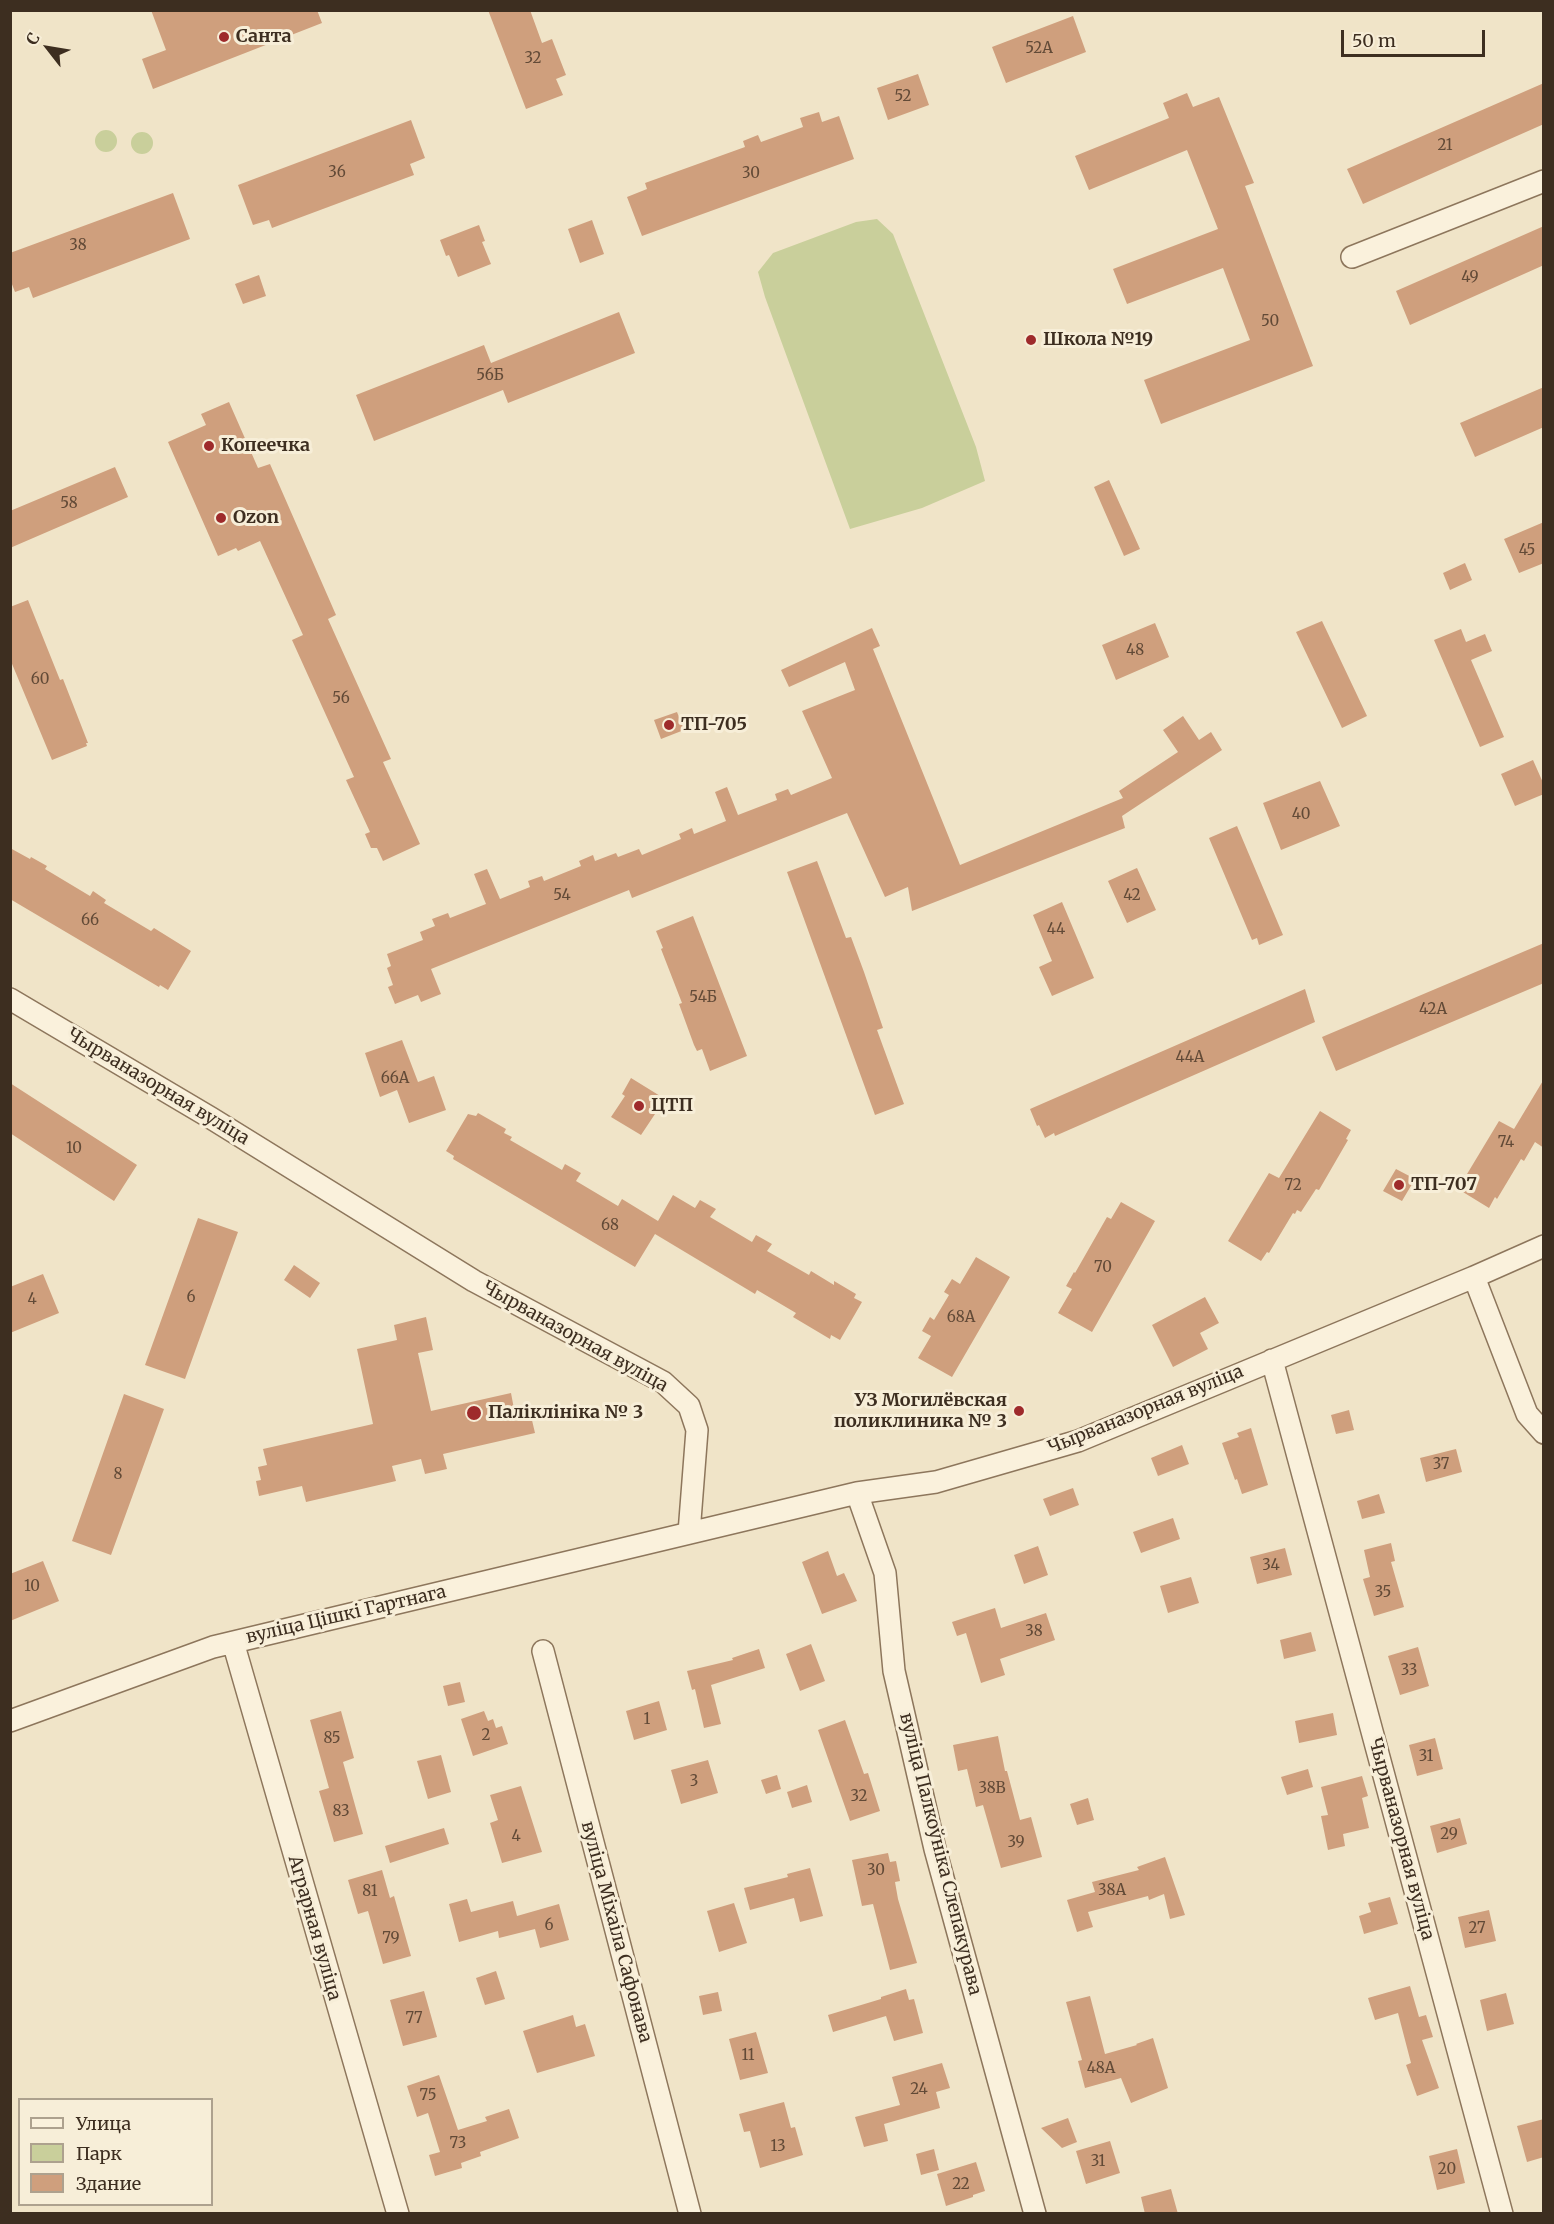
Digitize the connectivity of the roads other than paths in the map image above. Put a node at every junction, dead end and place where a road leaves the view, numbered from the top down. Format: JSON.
{"nodes":[{"id":1,"x":1544,"y":181,"type":"edge"},
{"id":2,"x":1352,"y":257,"type":"dead end"},
{"id":3,"x":10,"y":999,"type":"edge"},
{"id":4,"x":1544,"y":1246,"type":"edge"},
{"id":5,"x":1474,"y":1277,"type":"junction"},
{"id":6,"x":1272,"y":1360,"type":"junction"},
{"id":7,"x":1544,"y":1433,"type":"edge"},
{"id":8,"x":857,"y":1493,"type":"junction"},
{"id":9,"x":689,"y":1533,"type":"junction"},
{"id":10,"x":233,"y":1642,"type":"junction"},
{"id":11,"x":543,"y":1651,"type":"dead end"},
{"id":12,"x":10,"y":1721,"type":"edge"},
{"id":13,"x":398,"y":2214,"type":"edge"},
{"id":14,"x":690,"y":2214,"type":"edge"},
{"id":15,"x":1035,"y":2214,"type":"edge"},
{"id":16,"x":1502,"y":2214,"type":"edge"}],
"edges":[{"from":1,"to":2,"type":"street"},
{"from":3,"to":9,"type":"street","name":"Чырваназорная вуліца"},
{"from":4,"to":5,"type":"street","name":"Чырваназорная вуліца"},
{"from":5,"to":6,"type":"street","name":"Чырваназорная вуліца"},
{"from":5,"to":7,"type":"street"},
{"from":6,"to":8,"type":"street","name":"Чырваназорная вуліца"},
{"from":6,"to":16,"type":"street","name":"Чырваназорная вуліца"},
{"from":8,"to":9,"type":"street","name":"Чырваназорная вуліца"},
{"from":8,"to":15,"type":"street","name":"вуліца Палкоўніка Слепакурава"},
{"from":9,"to":10,"type":"street","name":"вуліца Цішкі Гартнага"},
{"from":10,"to":12,"type":"street","name":"вуліца Цішкі Гартнага"},
{"from":10,"to":13,"type":"street","name":"Аграрная вуліца"},
{"from":11,"to":14,"type":"street","name":"вуліца Міхаіла Сафонава"}]}
